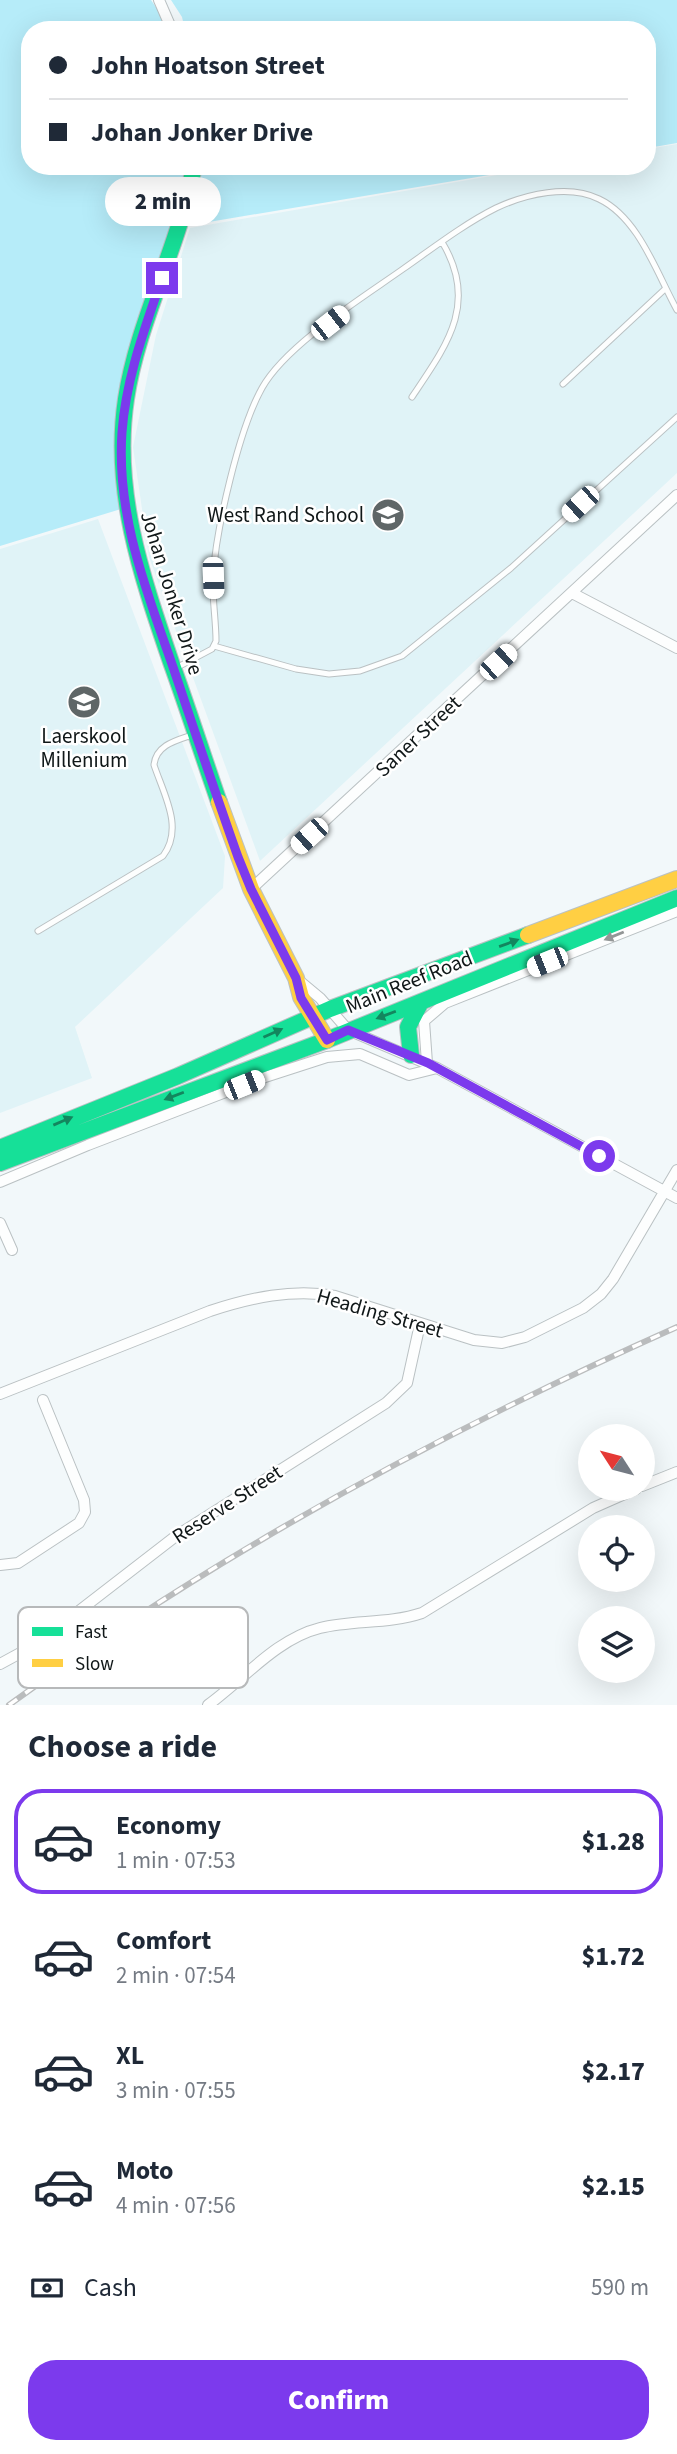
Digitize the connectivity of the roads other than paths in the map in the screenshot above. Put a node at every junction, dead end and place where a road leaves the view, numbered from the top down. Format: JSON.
{"nodes":[{"id":1,"x":159,"y":0,"type":"edge"},
{"id":2,"x":168,"y":21,"type":"edge"},
{"id":3,"x":192,"y":175,"type":"edge"},
{"id":4,"x":442,"y":242,"type":"junction"},
{"id":5,"x":665,"y":289,"type":"junction"},
{"id":6,"x":677,"y":310,"type":"edge"},
{"id":7,"x":563,"y":384,"type":"dead end"},
{"id":8,"x":412,"y":397,"type":"dead end"},
{"id":9,"x":677,"y":417,"type":"edge"},
{"id":10,"x":677,"y":495,"type":"edge"},
{"id":11,"x":572,"y":593,"type":"junction"},
{"id":12,"x":214,"y":646,"type":"junction"},
{"id":13,"x":677,"y":648,"type":"edge"},
{"id":14,"x":174,"y":670,"type":"junction"},
{"id":15,"x":195,"y":734,"type":"junction"},
{"id":16,"x":677,"y":878,"type":"edge"},
{"id":17,"x":251,"y":889,"type":"junction"},
{"id":18,"x":677,"y":898,"type":"edge"},
{"id":19,"x":677,"y":911,"type":"edge"},
{"id":20,"x":38,"y":931,"type":"dead end"},
{"id":21,"x":296,"y":978,"type":"junction"},
{"id":22,"x":421,"y":1002,"type":"junction"},
{"id":23,"x":330,"y":1009,"type":"junction"},
{"id":24,"x":312,"y":1017,"type":"junction"},
{"id":25,"x":348,"y":1030,"type":"junction"},
{"id":26,"x":327,"y":1040,"type":"junction"},
{"id":27,"x":411,"y":1055,"type":"junction"},
{"id":28,"x":432,"y":1065,"type":"junction"},
{"id":29,"x":0,"y":1148,"type":"edge"},
{"id":30,"x":0,"y":1163,"type":"edge"},
{"id":31,"x":677,"y":1170,"type":"edge"},
{"id":32,"x":0,"y":1182,"type":"edge"},
{"id":33,"x":665,"y":1191,"type":"junction"},
{"id":34,"x":677,"y":1198,"type":"edge"},
{"id":35,"x":0,"y":1223,"type":"edge"},
{"id":36,"x":12,"y":1250,"type":"dead end"},
{"id":37,"x":420,"y":1324,"type":"junction"},
{"id":38,"x":0,"y":1394,"type":"edge"},
{"id":39,"x":43,"y":1399,"type":"dead end"},
{"id":40,"x":677,"y":1472,"type":"edge"},
{"id":41,"x":655,"y":1481,"type":"edge"},
{"id":42,"x":607,"y":1502,"type":"edge"},
{"id":43,"x":0,"y":1565,"type":"edge"},
{"id":44,"x":84,"y":1607,"type":"edge"},
{"id":45,"x":18,"y":1654,"type":"edge"},
{"id":46,"x":0,"y":1664,"type":"edge"},
{"id":47,"x":248,"y":1673,"type":"edge"},
{"id":48,"x":230,"y":1688,"type":"edge"},
{"id":49,"x":208,"y":1705,"type":"edge"}],
"edges":[{"from":1,"to":2,"type":"street"},
{"from":3,"to":14,"type":"main road","name":"Johan Jonker Drive"},
{"from":4,"to":5,"type":"lane"},
{"from":4,"to":8,"type":"lane"},
{"from":4,"to":12,"type":"lane"},
{"from":5,"to":6,"type":"lane"},
{"from":5,"to":7,"type":"lane"},
{"from":9,"to":12,"type":"lane"},
{"from":10,"to":11,"type":"street","name":"Saner Street"},
{"from":11,"to":13,"type":"street"},
{"from":11,"to":17,"type":"street","name":"Saner Street"},
{"from":12,"to":14,"type":"lane"},
{"from":14,"to":15,"type":"main road","name":"Johan Jonker Drive"},
{"from":15,"to":17,"type":"main road","name":"Johan Jonker Drive"},
{"from":15,"to":20,"type":"lane"},
{"from":23,"to":16,"type":"main road","name":"Main Reef Road","one_way":true},
{"from":17,"to":21,"type":"main road","name":"Johan Jonker Drive"},
{"from":18,"to":22,"type":"main road","name":"Main Reef Road"},
{"from":19,"to":28,"type":"street","one_way":true},
{"from":21,"to":23,"type":"street","name":"Johan Jonker Drive"},
{"from":21,"to":24,"type":"main road","name":"Johan Jonker Drive"},
{"from":22,"to":25,"type":"main road","name":"Main Reef Road","one_way":true},
{"from":22,"to":27,"type":"main road"},
{"from":23,"to":24,"type":"main road","name":"Main Reef Road"},
{"from":23,"to":25,"type":"street","name":"Johan Jonker Drive"},
{"from":24,"to":26,"type":"main road","name":"Johan Jonker Drive"},
{"from":29,"to":24,"type":"main road","name":"Main Reef Road","one_way":true},
{"from":25,"to":26,"type":"main road","name":"Main Reef Road"},
{"from":25,"to":27,"type":"street"},
{"from":26,"to":30,"type":"main road","name":"Main Reef Road","one_way":true},
{"from":27,"to":28,"type":"street"},
{"from":28,"to":32,"type":"street"},
{"from":28,"to":33,"type":"street"},
{"from":31,"to":33,"type":"street","name":"Heading Street"},
{"from":33,"to":34,"type":"street"},
{"from":33,"to":37,"type":"street","name":"Heading Street"},
{"from":35,"to":36,"type":"street"},
{"from":37,"to":38,"type":"street","name":"Heading Street"},
{"from":37,"to":44,"type":"street","name":"Reserve Street"},
{"from":39,"to":43,"type":"street"},
{"from":40,"to":41,"type":"street"},
{"from":42,"to":47,"type":"street"},
{"from":45,"to":46,"type":"street","name":"Reserve Street"},
{"from":48,"to":49,"type":"street"}]}
